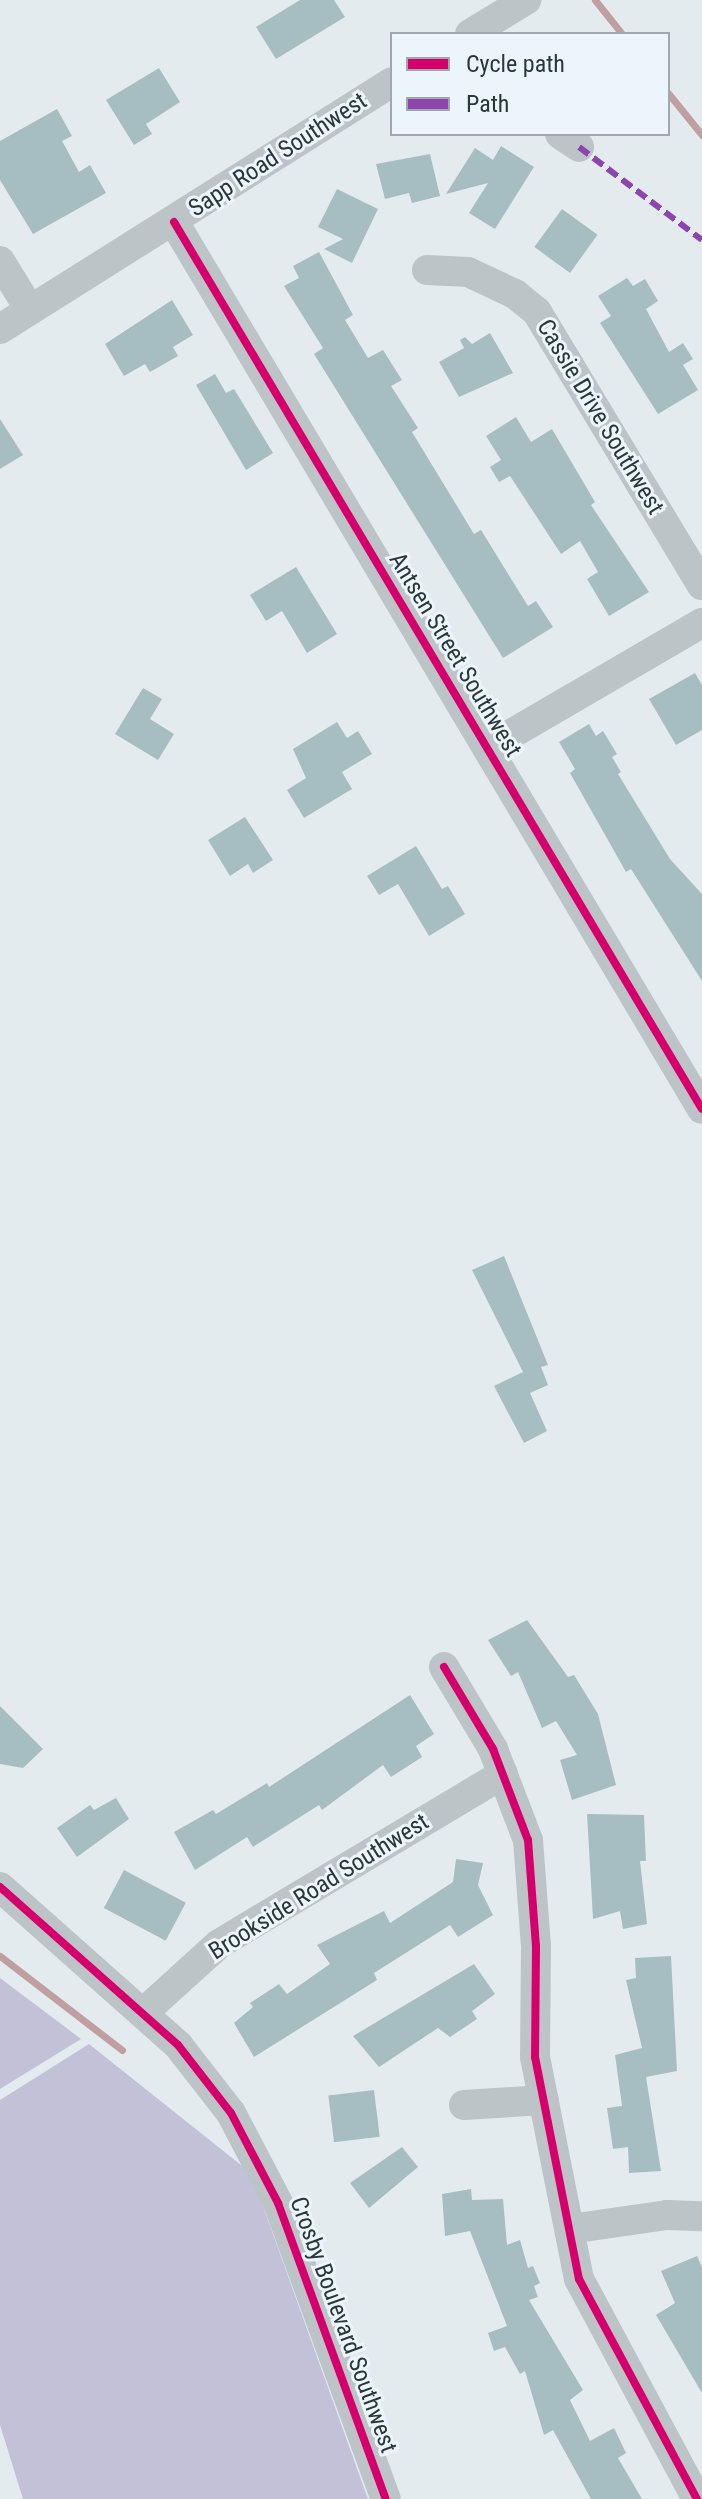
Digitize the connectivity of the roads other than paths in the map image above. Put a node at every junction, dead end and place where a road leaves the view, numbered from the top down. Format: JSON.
{"nodes":[{"id":1,"x":526,"y":0,"type":"edge"},
{"id":2,"x":473,"y":32,"type":"edge"},
{"id":3,"x":390,"y":83,"type":"edge"},
{"id":4,"x":174,"y":222,"type":"junction"},
{"id":5,"x":0,"y":261,"type":"edge"},
{"id":6,"x":427,"y":270,"type":"dead end"},
{"id":7,"x":30,"y":310,"type":"junction"},
{"id":8,"x":0,"y":329,"type":"edge"},
{"id":9,"x":702,"y":585,"type":"edge"},
{"id":10,"x":702,"y":623,"type":"edge"},
{"id":11,"x":487,"y":748,"type":"junction"},
{"id":12,"x":702,"y":1109,"type":"edge"},
{"id":13,"x":444,"y":1667,"type":"dead end"},
{"id":14,"x":503,"y":1774,"type":"junction"},
{"id":15,"x":0,"y":1887,"type":"edge"},
{"id":16,"x":144,"y":2012,"type":"junction"},
{"id":17,"x":544,"y":2100,"type":"junction"},
{"id":18,"x":464,"y":2105,"type":"dead end"},
{"id":19,"x":702,"y":2216,"type":"edge"},
{"id":20,"x":570,"y":2229,"type":"junction"},
{"id":21,"x":386,"y":2499,"type":"edge"},
{"id":22,"x":697,"y":2499,"type":"edge"}],
"edges":[{"from":1,"to":2,"type":"street"},
{"from":3,"to":4,"type":"street","name":"Sapp Road Southwest"},
{"from":4,"to":7,"type":"street","name":"Sapp Road Southwest"},
{"from":4,"to":11,"type":"street","name":"Antsen Street Southwest"},
{"from":5,"to":7,"type":"street"},
{"from":6,"to":9,"type":"street","name":"Cassie Drive Southwest"},
{"from":7,"to":8,"type":"street","name":"Sapp Road Southwest"},
{"from":10,"to":11,"type":"street"},
{"from":11,"to":12,"type":"street","name":"Antsen Street Southwest"},
{"from":13,"to":14,"type":"street"},
{"from":14,"to":16,"type":"street","name":"Brookside Road Southwest"},
{"from":14,"to":17,"type":"street"},
{"from":15,"to":16,"type":"street","name":"Crosby Boulevard Southwest"},
{"from":16,"to":21,"type":"street","name":"Crosby Boulevard Southwest"},
{"from":17,"to":18,"type":"street"},
{"from":17,"to":20,"type":"street"},
{"from":19,"to":20,"type":"street"},
{"from":20,"to":22,"type":"street"}]}
